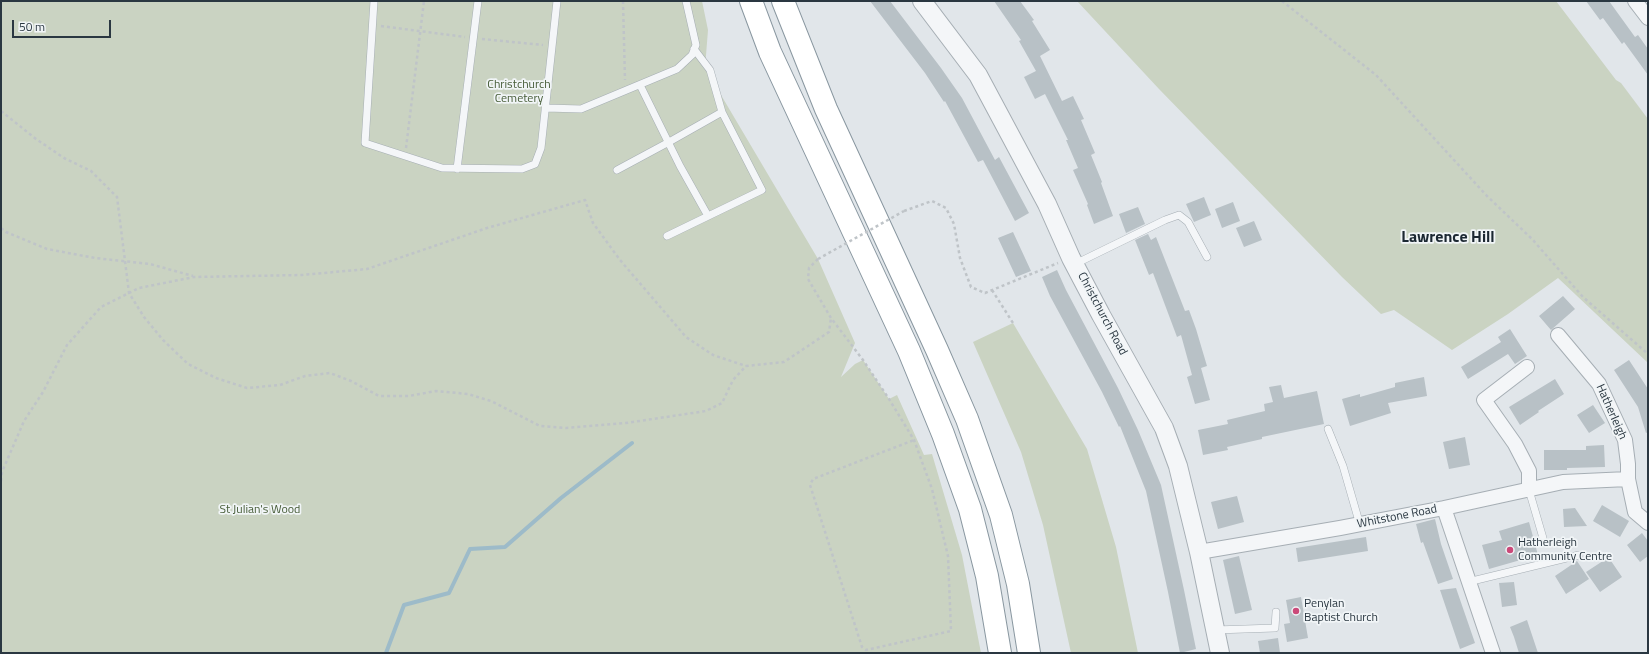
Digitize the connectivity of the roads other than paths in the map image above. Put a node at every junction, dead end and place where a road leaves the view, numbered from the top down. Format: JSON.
{"nodes":[{"id":1,"x":374,"y":1,"type":"edge"},
{"id":2,"x":478,"y":1,"type":"edge"},
{"id":3,"x":557,"y":1,"type":"edge"},
{"id":4,"x":686,"y":1,"type":"edge"},
{"id":5,"x":751,"y":1,"type":"edge"},
{"id":6,"x":783,"y":1,"type":"edge"},
{"id":7,"x":922,"y":1,"type":"edge"},
{"id":8,"x":1635,"y":1,"type":"edge"},
{"id":9,"x":1648,"y":18,"type":"edge"},
{"id":10,"x":694,"y":49,"type":"junction"},
{"id":11,"x":640,"y":85,"type":"junction"},
{"id":12,"x":546,"y":108,"type":"junction"},
{"id":13,"x":722,"y":112,"type":"junction"},
{"id":14,"x":669,"y":142,"type":"junction"},
{"id":15,"x":457,"y":169,"type":"junction"},
{"id":16,"x":617,"y":170,"type":"dead end"},
{"id":17,"x":708,"y":216,"type":"junction"},
{"id":18,"x":667,"y":236,"type":"dead end"},
{"id":19,"x":1207,"y":257,"type":"dead end"},
{"id":20,"x":1073,"y":261,"type":"junction"},
{"id":21,"x":1558,"y":335,"type":"dead end"},
{"id":22,"x":1527,"y":366,"type":"dead end"},
{"id":23,"x":1328,"y":429,"type":"dead end"},
{"id":24,"x":1628,"y":480,"type":"junction"},
{"id":25,"x":1529,"y":490,"type":"junction"},
{"id":26,"x":1444,"y":508,"type":"junction"},
{"id":27,"x":1648,"y":523,"type":"edge"},
{"id":28,"x":1360,"y":524,"type":"junction"},
{"id":29,"x":1543,"y":538,"type":"dead end"},
{"id":30,"x":1199,"y":552,"type":"junction"},
{"id":31,"x":1580,"y":555,"type":"dead end"},
{"id":32,"x":1468,"y":582,"type":"junction"},
{"id":33,"x":1276,"y":612,"type":"dead end"},
{"id":34,"x":1215,"y":630,"type":"junction"},
{"id":35,"x":1000,"y":653,"type":"edge"},
{"id":36,"x":1029,"y":653,"type":"edge"},
{"id":37,"x":1220,"y":653,"type":"edge"},
{"id":38,"x":1493,"y":653,"type":"edge"}],
"edges":[{"from":1,"to":15,"type":"lane"},
{"from":2,"to":15,"type":"lane"},
{"from":3,"to":12,"type":"lane"},
{"from":4,"to":10,"type":"lane"},
{"from":5,"to":35,"type":"highway"},
{"from":6,"to":36,"type":"highway"},
{"from":7,"to":20,"type":"street","name":"Christchurch Road"},
{"from":8,"to":9,"type":"street"},
{"from":10,"to":11,"type":"lane"},
{"from":10,"to":13,"type":"lane"},
{"from":11,"to":12,"type":"lane"},
{"from":11,"to":14,"type":"lane"},
{"from":12,"to":15,"type":"lane"},
{"from":13,"to":14,"type":"lane"},
{"from":13,"to":17,"type":"lane"},
{"from":14,"to":16,"type":"lane"},
{"from":14,"to":17,"type":"lane"},
{"from":17,"to":18,"type":"lane"},
{"from":19,"to":20,"type":"lane"},
{"from":20,"to":30,"type":"street","name":"Christchurch Road"},
{"from":21,"to":24,"type":"street","name":"Hatherleigh"},
{"from":22,"to":25,"type":"street"},
{"from":23,"to":28,"type":"lane"},
{"from":24,"to":25,"type":"street"},
{"from":24,"to":27,"type":"street","name":"Hatherleigh"},
{"from":25,"to":26,"type":"street"},
{"from":25,"to":29,"type":"lane"},
{"from":26,"to":28,"type":"street","name":"Whitstone Road"},
{"from":26,"to":32,"type":"street","name":"Whitstone Road"},
{"from":28,"to":30,"type":"street","name":"Whitstone Road"},
{"from":30,"to":34,"type":"street","name":"Christchurch Road"},
{"from":31,"to":32,"type":"lane"},
{"from":32,"to":38,"type":"street","name":"Whitstone Road"},
{"from":33,"to":34,"type":"lane"},
{"from":34,"to":37,"type":"street","name":"Christchurch Road"}]}
